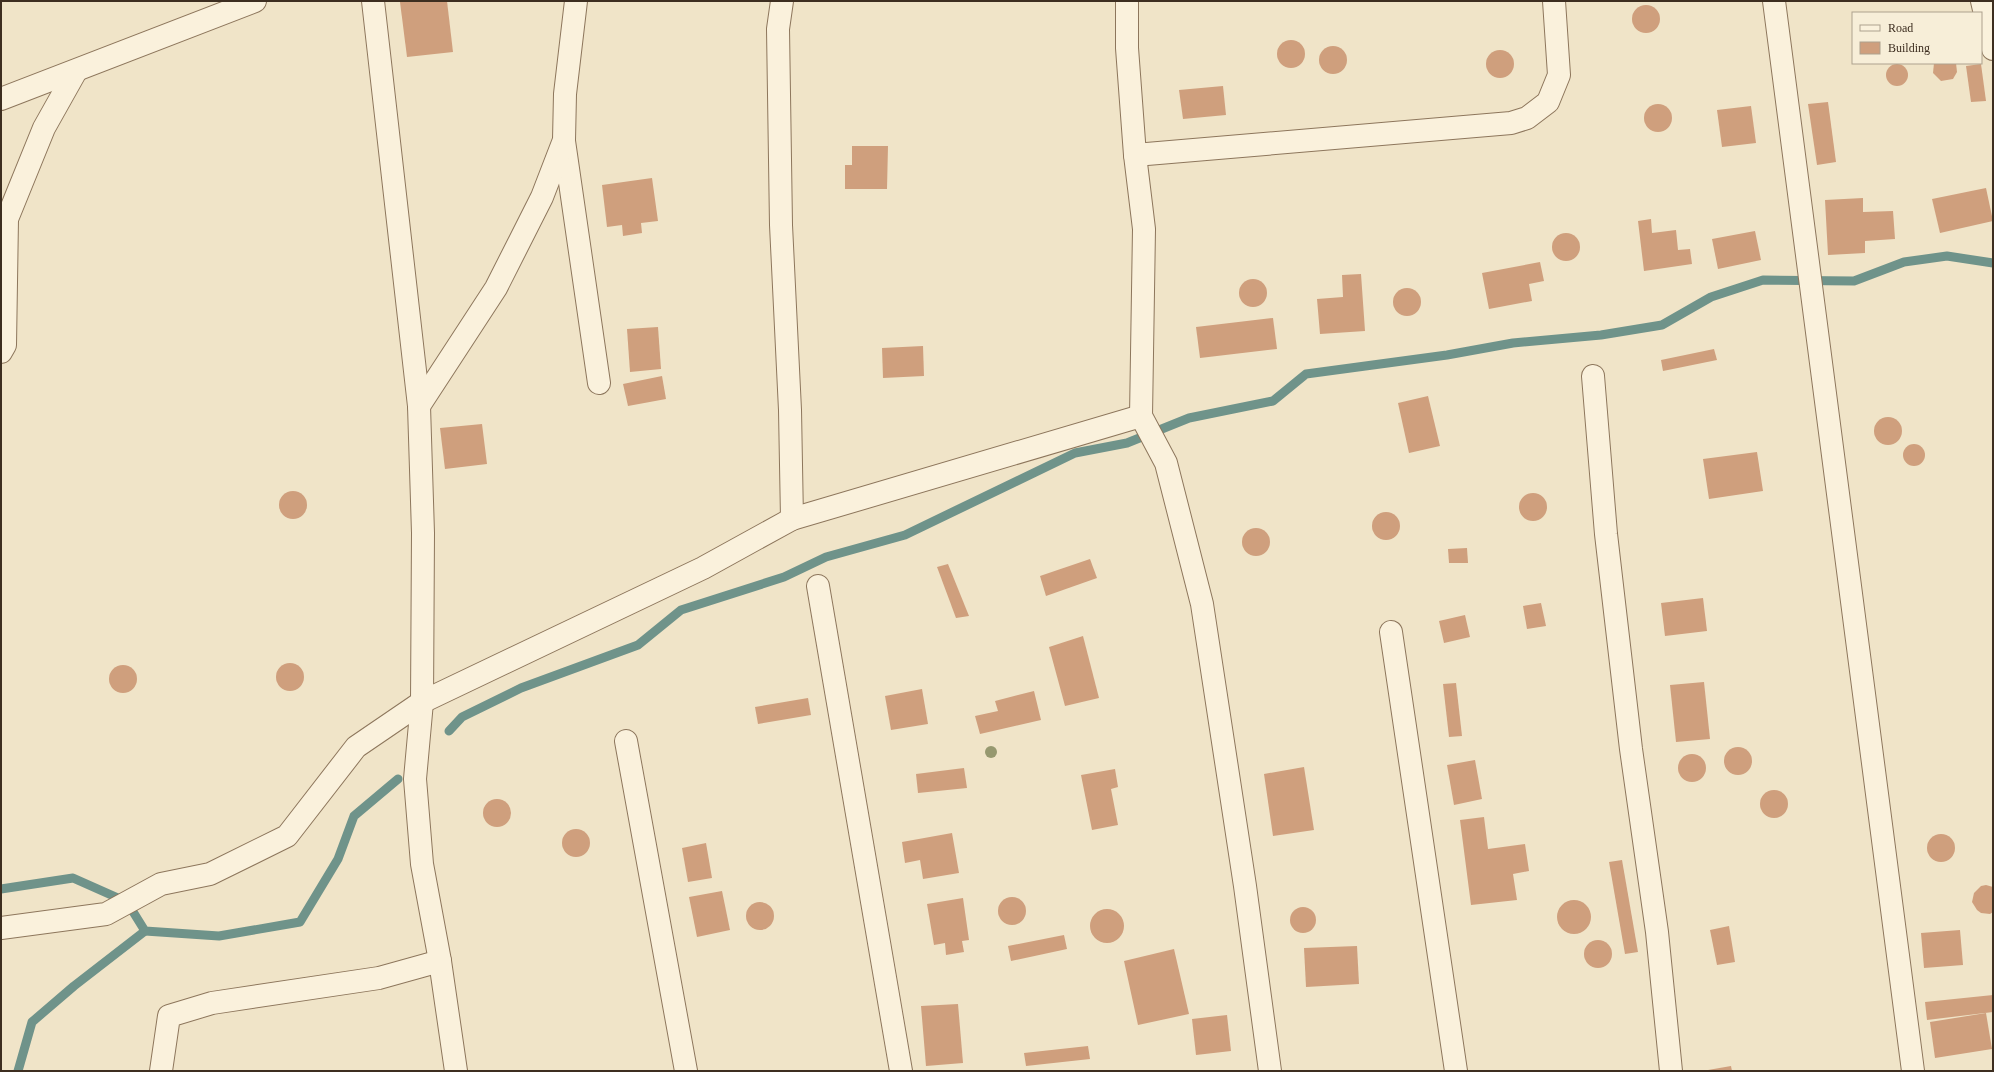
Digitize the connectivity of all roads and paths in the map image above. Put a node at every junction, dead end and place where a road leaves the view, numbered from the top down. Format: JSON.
{"nodes":[{"id":1,"x":255,"y":1,"type":"edge"},
{"id":2,"x":373,"y":1,"type":"edge"},
{"id":3,"x":576,"y":1,"type":"edge"},
{"id":4,"x":782,"y":1,"type":"edge"},
{"id":5,"x":1127,"y":1,"type":"edge"},
{"id":6,"x":1554,"y":1,"type":"edge"},
{"id":7,"x":1774,"y":1,"type":"edge"},
{"id":8,"x":1982,"y":1,"type":"edge"},
{"id":9,"x":1993,"y":49,"type":"edge"},
{"id":10,"x":76,"y":71,"type":"junction"},
{"id":11,"x":1,"y":99,"type":"edge"},
{"id":12,"x":564,"y":140,"type":"junction"},
{"id":13,"x":1135,"y":155,"type":"junction"},
{"id":14,"x":1,"y":352,"type":"edge"},
{"id":15,"x":1593,"y":376,"type":"dead end"},
{"id":16,"x":599,"y":383,"type":"dead end"},
{"id":17,"x":420,"y":406,"type":"junction"},
{"id":18,"x":1141,"y":416,"type":"junction"},
{"id":19,"x":792,"y":519,"type":"junction"},
{"id":20,"x":818,"y":586,"type":"dead end"},
{"id":21,"x":1391,"y":632,"type":"dead end"},
{"id":22,"x":422,"y":702,"type":"junction"},
{"id":23,"x":626,"y":740,"type":"dead end"},
{"id":24,"x":1,"y":928,"type":"edge"},
{"id":25,"x":440,"y":961,"type":"junction"},
{"id":26,"x":161,"y":1071,"type":"edge"},
{"id":27,"x":456,"y":1071,"type":"edge"},
{"id":28,"x":686,"y":1071,"type":"edge"},
{"id":29,"x":901,"y":1071,"type":"edge"},
{"id":30,"x":1270,"y":1071,"type":"edge"},
{"id":31,"x":1456,"y":1071,"type":"edge"},
{"id":32,"x":1671,"y":1071,"type":"edge"},
{"id":33,"x":1913,"y":1071,"type":"edge"}],
"edges":[{"from":1,"to":10,"type":"street"},
{"from":2,"to":17,"type":"street"},
{"from":3,"to":12,"type":"street"},
{"from":4,"to":19,"type":"street"},
{"from":5,"to":13,"type":"street"},
{"from":6,"to":13,"type":"street"},
{"from":7,"to":33,"type":"street"},
{"from":8,"to":9,"type":"street"},
{"from":10,"to":11,"type":"street"},
{"from":10,"to":14,"type":"street"},
{"from":12,"to":16,"type":"street"},
{"from":12,"to":17,"type":"street"},
{"from":13,"to":18,"type":"street"},
{"from":15,"to":32,"type":"street"},
{"from":17,"to":22,"type":"street"},
{"from":18,"to":19,"type":"street"},
{"from":18,"to":30,"type":"street"},
{"from":19,"to":22,"type":"street"},
{"from":20,"to":29,"type":"street"},
{"from":21,"to":31,"type":"street"},
{"from":22,"to":24,"type":"street"},
{"from":22,"to":25,"type":"street"},
{"from":23,"to":28,"type":"street"},
{"from":25,"to":26,"type":"street"},
{"from":25,"to":27,"type":"street"}]}
